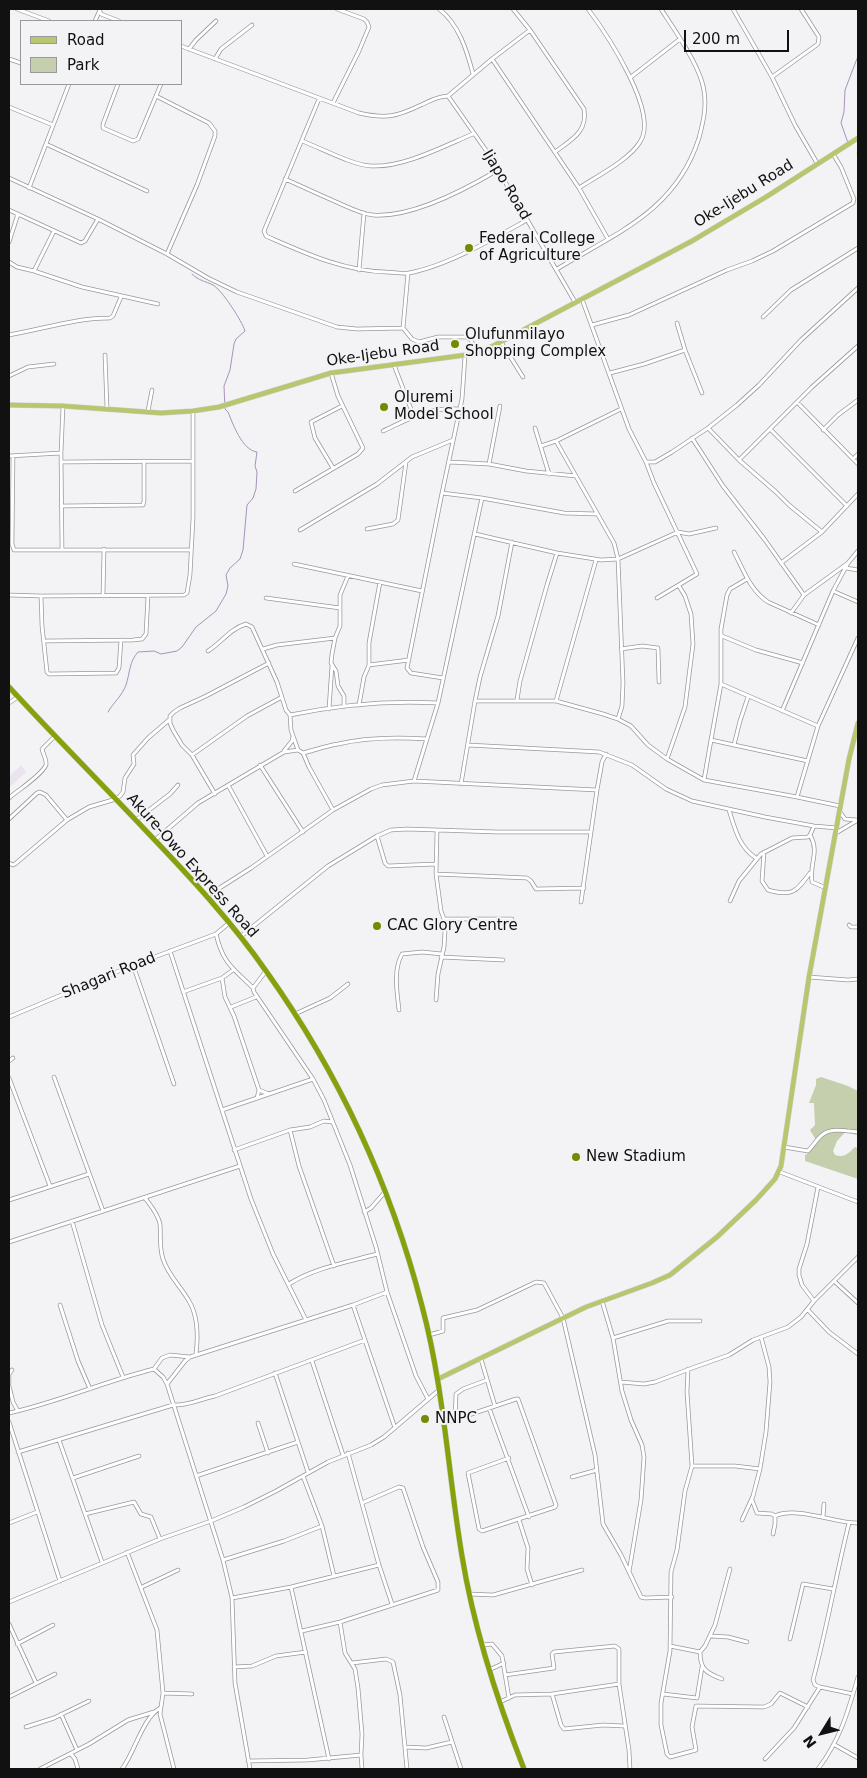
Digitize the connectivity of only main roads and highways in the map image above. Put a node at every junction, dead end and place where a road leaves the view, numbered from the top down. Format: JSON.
{"nodes":[{"id":1,"x":858,"y":138,"type":"edge"},
{"id":2,"x":9,"y":405,"type":"edge"},
{"id":3,"x":9,"y":687,"type":"edge"},
{"id":4,"x":858,"y":723,"type":"edge"},
{"id":5,"x":438,"y":1380,"type":"junction"},
{"id":6,"x":524,"y":1769,"type":"edge"}],
"edges":[{"from":1,"to":2,"type":"main road","name":"Oke-Ijebu Road"},
{"from":3,"to":5,"type":"highway","name":"Akure-Owo Express Road"},
{"from":4,"to":5,"type":"main road"},
{"from":5,"to":6,"type":"highway","name":"Akure-Owo Express Road"}]}
